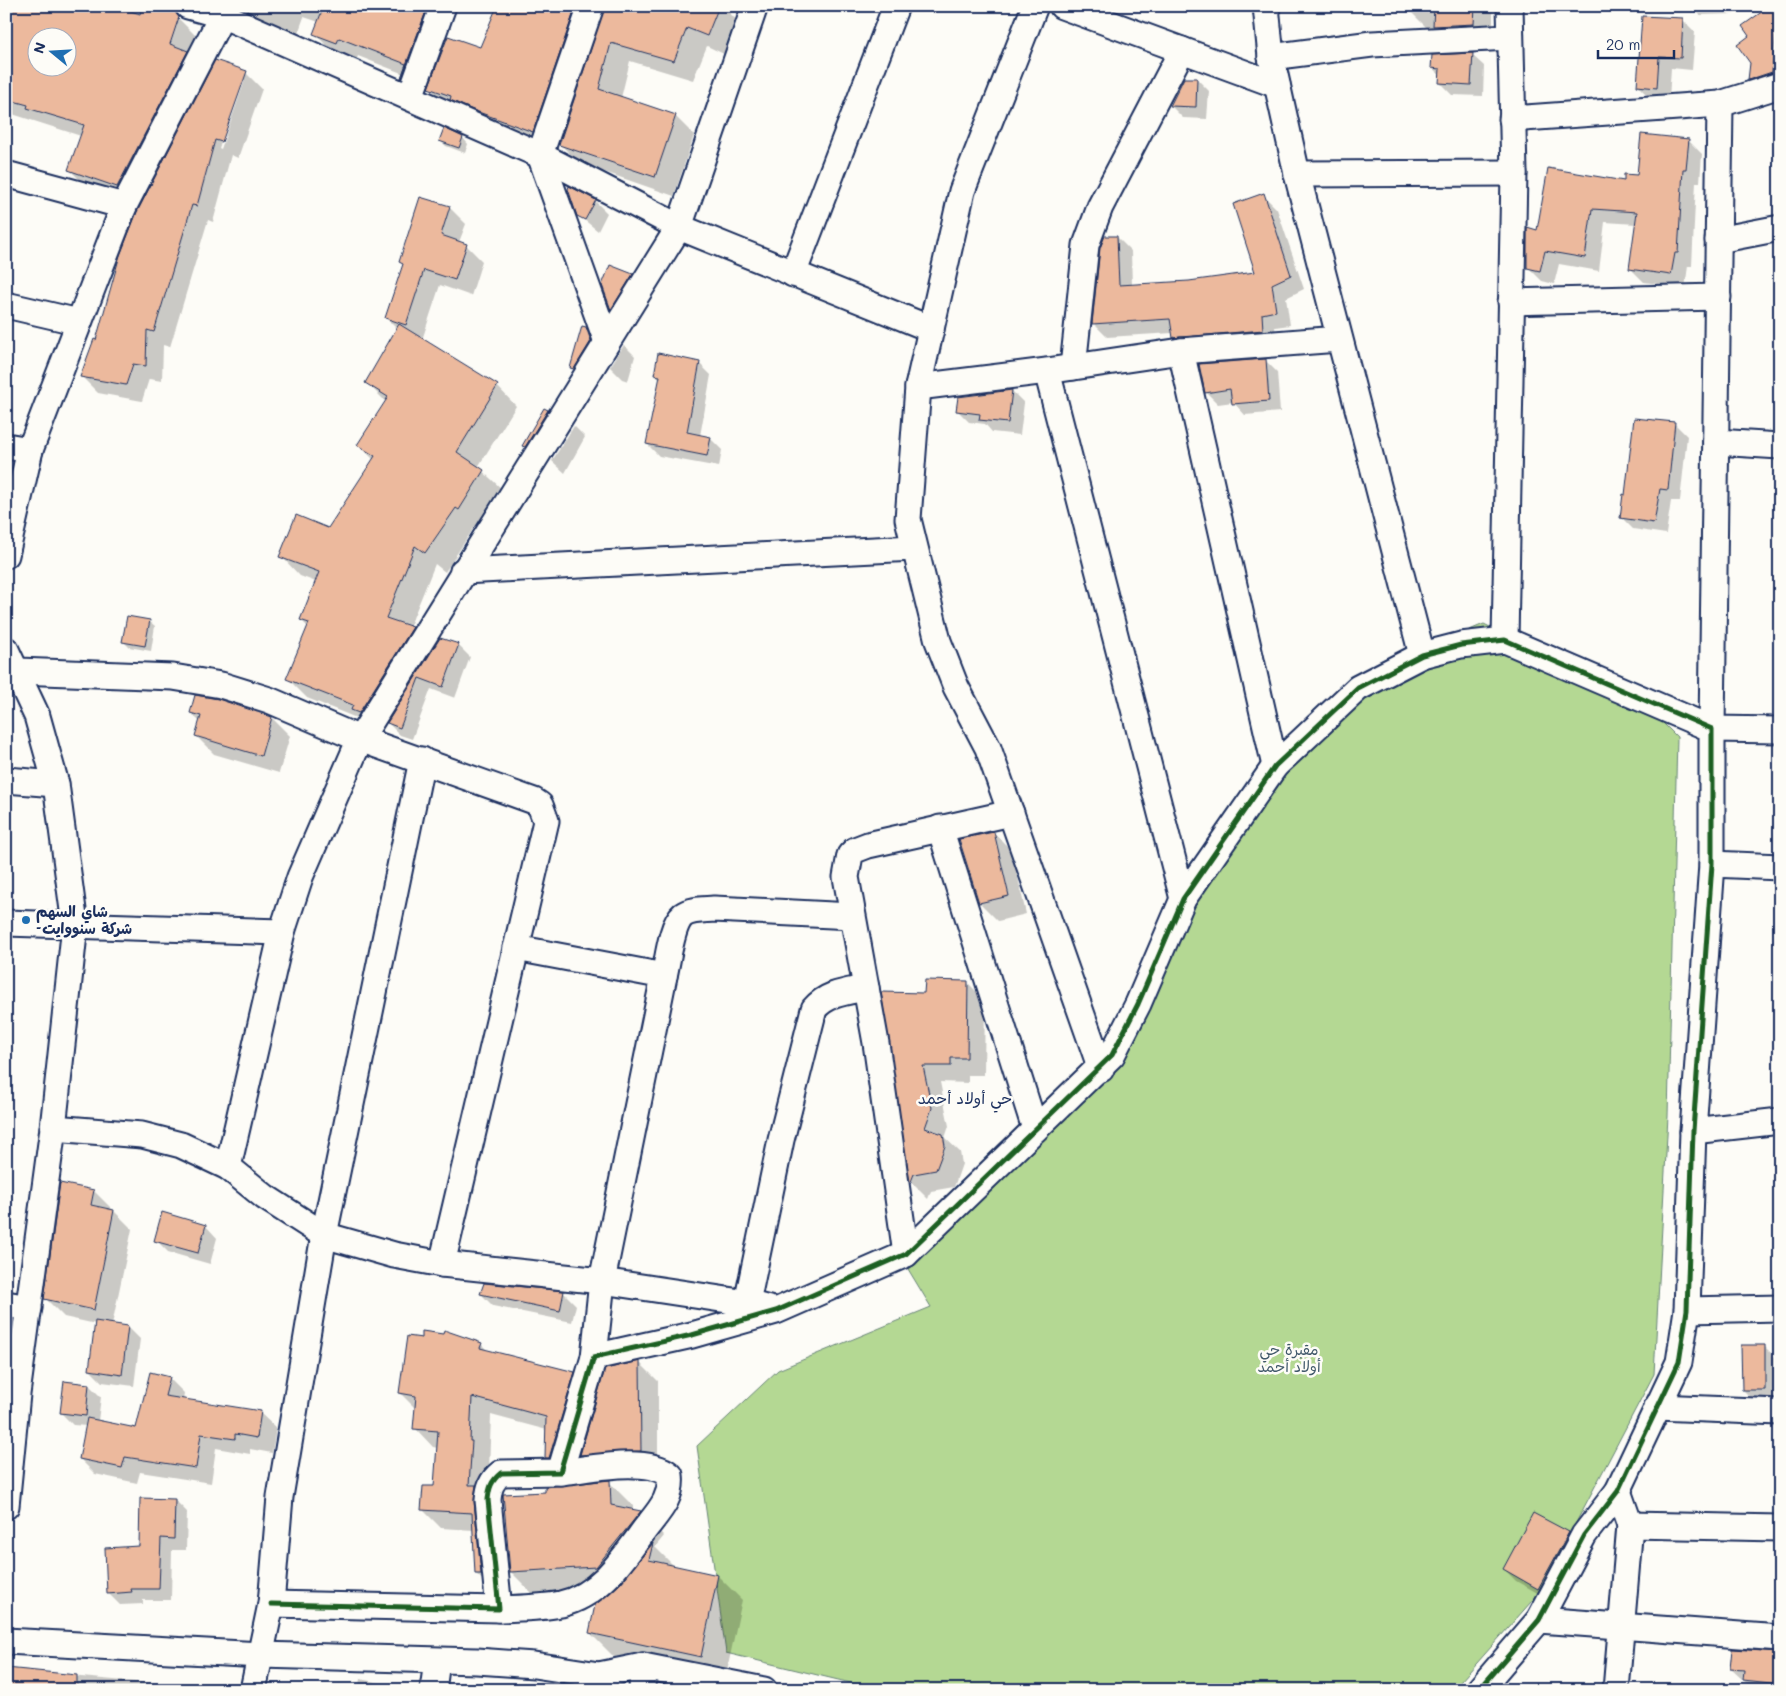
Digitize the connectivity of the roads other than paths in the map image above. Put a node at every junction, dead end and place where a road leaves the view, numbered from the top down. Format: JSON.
{"nodes":[{"id":1,"x":188,"y":6,"type":"edge"},
{"id":2,"x":442,"y":6,"type":"edge"},
{"id":3,"x":591,"y":6,"type":"edge"},
{"id":4,"x":755,"y":6,"type":"edge"},
{"id":5,"x":896,"y":6,"type":"edge"},
{"id":6,"x":1035,"y":6,"type":"edge"},
{"id":7,"x":1062,"y":6,"type":"edge"},
{"id":8,"x":1266,"y":6,"type":"edge"},
{"id":9,"x":1510,"y":6,"type":"edge"},
{"id":10,"x":225,"y":11,"type":"edge"},
{"id":11,"x":1510,"y":37,"type":"junction"},
{"id":12,"x":1182,"y":50,"type":"junction"},
{"id":13,"x":1271,"y":57,"type":"junction"},
{"id":14,"x":1277,"y":85,"type":"junction"},
{"id":15,"x":1780,"y":85,"type":"edge"},
{"id":16,"x":410,"y":97,"type":"junction"},
{"id":17,"x":1720,"y":104,"type":"junction"},
{"id":18,"x":1512,"y":119,"type":"junction"},
{"id":19,"x":540,"y":155,"type":"junction"},
{"id":20,"x":1514,"y":173,"type":"junction"},
{"id":21,"x":6,"y":174,"type":"edge"},
{"id":22,"x":1297,"y":174,"type":"junction"},
{"id":23,"x":124,"y":206,"type":"junction"},
{"id":24,"x":678,"y":227,"type":"junction"},
{"id":25,"x":1780,"y":228,"type":"edge"},
{"id":26,"x":1718,"y":240,"type":"junction"},
{"id":27,"x":794,"y":274,"type":"junction"},
{"id":28,"x":1718,"y":297,"type":"junction"},
{"id":29,"x":1511,"y":302,"type":"junction"},
{"id":30,"x":6,"y":305,"type":"edge"},
{"id":31,"x":79,"y":322,"type":"junction"},
{"id":32,"x":931,"y":330,"type":"junction"},
{"id":33,"x":1339,"y":339,"type":"junction"},
{"id":34,"x":607,"y":342,"type":"junction"},
{"id":35,"x":1182,"y":351,"type":"junction"},
{"id":36,"x":1073,"y":367,"type":"junction"},
{"id":37,"x":1047,"y":371,"type":"junction"},
{"id":38,"x":918,"y":387,"type":"junction"},
{"id":39,"x":1716,"y":442,"type":"junction"},
{"id":40,"x":1780,"y":446,"type":"edge"},
{"id":41,"x":18,"y":448,"type":"edge"},
{"id":42,"x":914,"y":548,"type":"junction"},
{"id":43,"x":6,"y":555,"type":"edge"},
{"id":44,"x":463,"y":571,"type":"junction"},
{"id":45,"x":1505,"y":640,"type":"junction"},
{"id":46,"x":1422,"y":655,"type":"junction"},
{"id":47,"x":12,"y":660,"type":"edge"},
{"id":48,"x":1712,"y":729,"type":"junction"},
{"id":49,"x":1780,"y":730,"type":"edge"},
{"id":50,"x":360,"y":740,"type":"junction"},
{"id":51,"x":422,"y":760,"type":"junction"},
{"id":52,"x":1275,"y":766,"type":"junction"},
{"id":53,"x":6,"y":780,"type":"edge"},
{"id":54,"x":56,"y":784,"type":"junction"},
{"id":55,"x":1011,"y":813,"type":"junction"},
{"id":56,"x":940,"y":828,"type":"junction"},
{"id":57,"x":1712,"y":864,"type":"junction"},
{"id":58,"x":1780,"y":867,"type":"edge"},
{"id":59,"x":1183,"y":899,"type":"junction"},
{"id":60,"x":852,"y":916,"type":"junction"},
{"id":61,"x":6,"y":923,"type":"edge"},
{"id":62,"x":75,"y":925,"type":"junction"},
{"id":63,"x":282,"y":932,"type":"junction"},
{"id":64,"x":516,"y":948,"type":"junction"},
{"id":65,"x":664,"y":976,"type":"junction"},
{"id":66,"x":866,"y":988,"type":"junction"},
{"id":67,"x":1101,"y":1069,"type":"junction"},
{"id":68,"x":1780,"y":1121,"type":"edge"},
{"id":69,"x":53,"y":1128,"type":"junction"},
{"id":70,"x":1035,"y":1129,"type":"junction"},
{"id":71,"x":1693,"y":1131,"type":"junction"},
{"id":72,"x":228,"y":1168,"type":"junction"},
{"id":73,"x":324,"y":1235,"type":"junction"},
{"id":74,"x":906,"y":1254,"type":"junction"},
{"id":75,"x":442,"y":1264,"type":"junction"},
{"id":76,"x":602,"y":1281,"type":"junction"},
{"id":77,"x":747,"y":1303,"type":"junction"},
{"id":78,"x":18,"y":1306,"type":"edge"},
{"id":79,"x":1780,"y":1308,"type":"edge"},
{"id":80,"x":1687,"y":1310,"type":"junction"},
{"id":81,"x":776,"y":1311,"type":"junction"},
{"id":82,"x":594,"y":1358,"type":"junction"},
{"id":83,"x":1657,"y":1407,"type":"junction"},
{"id":84,"x":1780,"y":1412,"type":"edge"},
{"id":85,"x":560,"y":1472,"type":"junction"},
{"id":86,"x":1618,"y":1491,"type":"junction"},
{"id":87,"x":6,"y":1506,"type":"edge"},
{"id":88,"x":1630,"y":1525,"type":"junction"},
{"id":89,"x":1780,"y":1528,"type":"edge"},
{"id":90,"x":272,"y":1604,"type":"junction"},
{"id":91,"x":499,"y":1610,"type":"junction"},
{"id":92,"x":1539,"y":1620,"type":"junction"},
{"id":93,"x":1622,"y":1628,"type":"junction"},
{"id":94,"x":1780,"y":1638,"type":"edge"},
{"id":95,"x":6,"y":1641,"type":"edge"},
{"id":96,"x":261,"y":1655,"type":"junction"},
{"id":97,"x":437,"y":1661,"type":"junction"},
{"id":98,"x":642,"y":1678,"type":"edge"},
{"id":99,"x":253,"y":1690,"type":"edge"},
{"id":100,"x":433,"y":1690,"type":"edge"},
{"id":101,"x":764,"y":1690,"type":"edge"},
{"id":102,"x":1479,"y":1690,"type":"edge"},
{"id":103,"x":1616,"y":1690,"type":"edge"}],
"edges":[{"from":1,"to":10,"type":"street"},
{"from":2,"to":16,"type":"street"},
{"from":3,"to":19,"type":"street"},
{"from":4,"to":24,"type":"street"},
{"from":5,"to":27,"type":"street"},
{"from":6,"to":32,"type":"street"},
{"from":7,"to":12,"type":"street"},
{"from":8,"to":13,"type":"street"},
{"from":9,"to":11,"type":"street"},
{"from":10,"to":16,"type":"street"},
{"from":10,"to":23,"type":"street"},
{"from":11,"to":13,"type":"street"},
{"from":11,"to":18,"type":"street"},
{"from":12,"to":14,"type":"street"},
{"from":12,"to":36,"type":"street"},
{"from":13,"to":14,"type":"street"},
{"from":14,"to":22,"type":"street"},
{"from":15,"to":17,"type":"street"},
{"from":16,"to":19,"type":"street"},
{"from":17,"to":18,"type":"street"},
{"from":17,"to":26,"type":"street"},
{"from":18,"to":20,"type":"street"},
{"from":19,"to":24,"type":"street"},
{"from":19,"to":34,"type":"street"},
{"from":20,"to":22,"type":"street"},
{"from":20,"to":29,"type":"street"},
{"from":21,"to":23,"type":"street"},
{"from":22,"to":33,"type":"street"},
{"from":23,"to":31,"type":"street"},
{"from":24,"to":27,"type":"street"},
{"from":24,"to":34,"type":"street"},
{"from":25,"to":26,"type":"street"},
{"from":26,"to":28,"type":"street"},
{"from":27,"to":32,"type":"street"},
{"from":28,"to":29,"type":"street"},
{"from":28,"to":39,"type":"street"},
{"from":29,"to":45,"type":"street"},
{"from":30,"to":31,"type":"street"},
{"from":31,"to":41,"type":"street"},
{"from":32,"to":38,"type":"street"},
{"from":33,"to":35,"type":"street"},
{"from":33,"to":46,"type":"street"},
{"from":34,"to":44,"type":"street"},
{"from":35,"to":36,"type":"street"},
{"from":35,"to":52,"type":"street"},
{"from":36,"to":37,"type":"street"},
{"from":37,"to":38,"type":"street"},
{"from":37,"to":59,"type":"street"},
{"from":38,"to":42,"type":"street"},
{"from":39,"to":40,"type":"street"},
{"from":39,"to":48,"type":"street"},
{"from":41,"to":43,"type":"street"},
{"from":42,"to":44,"type":"street"},
{"from":42,"to":55,"type":"street"},
{"from":44,"to":50,"type":"street"},
{"from":45,"to":46,"type":"street"},
{"from":45,"to":48,"type":"street"},
{"from":46,"to":52,"type":"street"},
{"from":47,"to":50,"type":"street"},
{"from":47,"to":54,"type":"street"},
{"from":48,"to":49,"type":"street"},
{"from":48,"to":57,"type":"street"},
{"from":50,"to":51,"type":"street"},
{"from":50,"to":63,"type":"street"},
{"from":51,"to":64,"type":"street"},
{"from":51,"to":73,"type":"street"},
{"from":52,"to":59,"type":"street"},
{"from":53,"to":54,"type":"street"},
{"from":54,"to":62,"type":"street"},
{"from":55,"to":56,"type":"street"},
{"from":55,"to":67,"type":"street"},
{"from":56,"to":60,"type":"street"},
{"from":56,"to":70,"type":"street"},
{"from":57,"to":58,"type":"street"},
{"from":57,"to":71,"type":"street"},
{"from":59,"to":67,"type":"street"},
{"from":60,"to":65,"type":"street"},
{"from":60,"to":66,"type":"street"},
{"from":61,"to":62,"type":"street"},
{"from":62,"to":63,"type":"street"},
{"from":62,"to":69,"type":"street"},
{"from":63,"to":72,"type":"street"},
{"from":64,"to":65,"type":"street"},
{"from":64,"to":75,"type":"street"},
{"from":65,"to":76,"type":"street"},
{"from":66,"to":74,"type":"street"},
{"from":66,"to":77,"type":"street"},
{"from":67,"to":70,"type":"street"},
{"from":68,"to":71,"type":"street"},
{"from":69,"to":72,"type":"street"},
{"from":69,"to":78,"type":"street"},
{"from":70,"to":74,"type":"street"},
{"from":71,"to":80,"type":"street"},
{"from":72,"to":73,"type":"street"},
{"from":73,"to":75,"type":"street"},
{"from":73,"to":90,"type":"street"},
{"from":74,"to":81,"type":"street"},
{"from":75,"to":76,"type":"street"},
{"from":76,"to":77,"type":"street"},
{"from":76,"to":82,"type":"street"},
{"from":77,"to":81,"type":"street"},
{"from":78,"to":87,"type":"street"},
{"from":79,"to":80,"type":"street"},
{"from":80,"to":83,"type":"street"},
{"from":81,"to":82,"type":"street"},
{"from":82,"to":85,"type":"street"},
{"from":83,"to":84,"type":"street"},
{"from":83,"to":86,"type":"street"},
{"from":85,"to":91,"type":"street"},
{"from":85,"to":91,"type":"street"},
{"from":86,"to":88,"type":"street"},
{"from":86,"to":92,"type":"street"},
{"from":88,"to":89,"type":"street"},
{"from":88,"to":93,"type":"street"},
{"from":90,"to":91,"type":"street"},
{"from":90,"to":96,"type":"street"},
{"from":92,"to":93,"type":"street"},
{"from":92,"to":102,"type":"street"},
{"from":93,"to":94,"type":"street"},
{"from":93,"to":103,"type":"street"},
{"from":95,"to":96,"type":"street"},
{"from":96,"to":97,"type":"street"},
{"from":96,"to":99,"type":"street"},
{"from":97,"to":98,"type":"street"},
{"from":97,"to":100,"type":"street"},
{"from":98,"to":101,"type":"street"}]}
